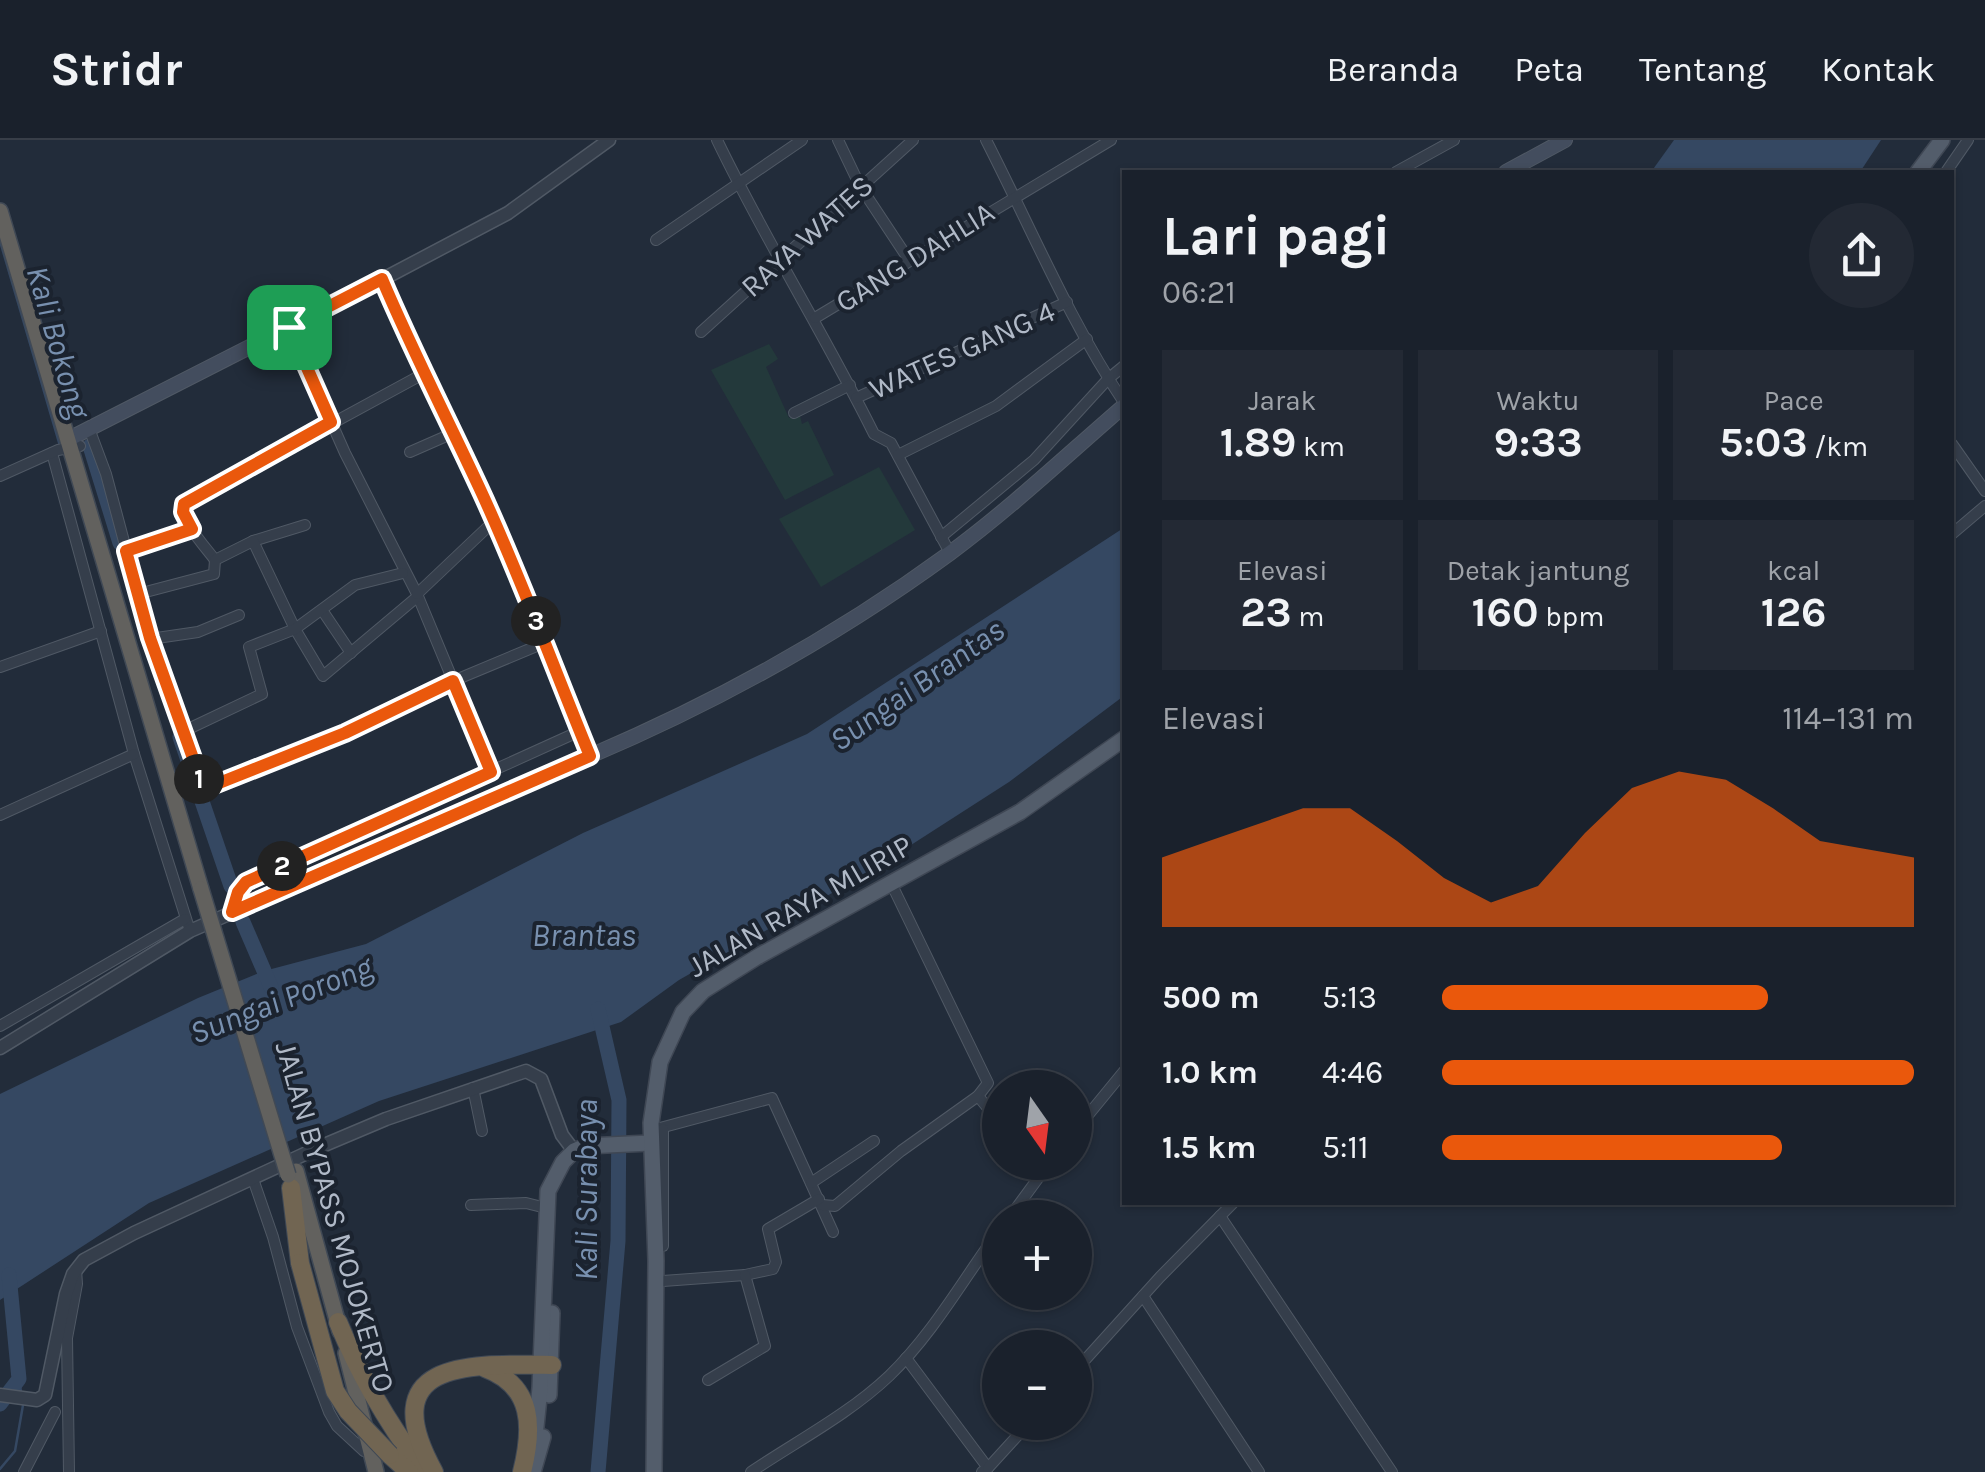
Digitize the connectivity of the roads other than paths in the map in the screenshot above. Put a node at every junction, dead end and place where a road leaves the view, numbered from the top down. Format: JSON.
{"nodes":[{"id":1,"x":609,"y":140,"type":"edge"},
{"id":2,"x":718,"y":140,"type":"edge"},
{"id":3,"x":802,"y":140,"type":"edge"},
{"id":4,"x":838,"y":140,"type":"edge"},
{"id":5,"x":895,"y":140,"type":"edge"},
{"id":6,"x":913,"y":140,"type":"edge"},
{"id":7,"x":986,"y":140,"type":"edge"},
{"id":8,"x":1110,"y":140,"type":"edge"},
{"id":9,"x":1454,"y":140,"type":"edge"},
{"id":10,"x":1530,"y":140,"type":"edge"},
{"id":11,"x":1565,"y":140,"type":"edge"},
{"id":12,"x":1942,"y":140,"type":"edge"},
{"id":13,"x":1968,"y":140,"type":"edge"},
{"id":14,"x":900,"y":152,"type":"junction"},
{"id":15,"x":1540,"y":154,"type":"junction"},
{"id":16,"x":1400,"y":170,"type":"edge"},
{"id":17,"x":1510,"y":170,"type":"edge"},
{"id":18,"x":1920,"y":170,"type":"edge"},
{"id":19,"x":1947,"y":170,"type":"edge"},
{"id":20,"x":738,"y":183,"type":"junction"},
{"id":21,"x":860,"y":186,"type":"junction"},
{"id":22,"x":1014,"y":196,"type":"junction"},
{"id":23,"x":0,"y":212,"type":"edge"},
{"id":24,"x":656,"y":240,"type":"dead end"},
{"id":25,"x":782,"y":259,"type":"junction"},
{"id":26,"x":909,"y":260,"type":"junction"},
{"id":27,"x":382,"y":279,"type":"junction"},
{"id":28,"x":1067,"y":302,"type":"junction"},
{"id":29,"x":815,"y":318,"type":"junction"},
{"id":30,"x":289,"y":327,"type":"junction"},
{"id":31,"x":701,"y":332,"type":"dead end"},
{"id":32,"x":1087,"y":339,"type":"junction"},
{"id":33,"x":1122,"y":366,"type":"edge"},
{"id":34,"x":423,"y":374,"type":"junction"},
{"id":35,"x":1108,"y":378,"type":"junction"},
{"id":36,"x":850,"y":385,"type":"junction"},
{"id":37,"x":856,"y":398,"type":"junction"},
{"id":38,"x":1122,"y":399,"type":"edge"},
{"id":39,"x":1122,"y":407,"type":"edge"},
{"id":40,"x":794,"y":413,"type":"dead end"},
{"id":41,"x":331,"y":422,"type":"junction"},
{"id":42,"x":451,"y":434,"type":"junction"},
{"id":43,"x":71,"y":444,"type":"junction"},
{"id":44,"x":1954,"y":447,"type":"edge"},
{"id":45,"x":410,"y":452,"type":"dead end"},
{"id":46,"x":898,"y":455,"type":"junction"},
{"id":47,"x":1034,"y":460,"type":"junction"},
{"id":48,"x":1047,"y":474,"type":"junction"},
{"id":49,"x":0,"y":476,"type":"edge"},
{"id":50,"x":1985,"y":492,"type":"edge"},
{"id":51,"x":1985,"y":506,"type":"edge"},
{"id":52,"x":493,"y":522,"type":"junction"},
{"id":53,"x":305,"y":525,"type":"dead end"},
{"id":54,"x":192,"y":529,"type":"junction"},
{"id":55,"x":1954,"y":532,"type":"edge"},
{"id":56,"x":941,"y":537,"type":"junction"},
{"id":57,"x":253,"y":540,"type":"junction"},
{"id":58,"x":126,"y":551,"type":"junction"},
{"id":59,"x":950,"y":553,"type":"junction"},
{"id":60,"x":214,"y":560,"type":"junction"},
{"id":61,"x":403,"y":573,"type":"junction"},
{"id":62,"x":138,"y":594,"type":"junction"},
{"id":63,"x":417,"y":596,"type":"junction"},
{"id":64,"x":322,"y":610,"type":"junction"},
{"id":65,"x":239,"y":616,"type":"dead end"},
{"id":66,"x":294,"y":629,"type":"junction"},
{"id":67,"x":100,"y":631,"type":"junction"},
{"id":68,"x":150,"y":638,"type":"junction"},
{"id":69,"x":544,"y":644,"type":"junction"},
{"id":70,"x":351,"y":653,"type":"junction"},
{"id":71,"x":0,"y":667,"type":"edge"},
{"id":72,"x":453,"y":681,"type":"junction"},
{"id":73,"x":184,"y":731,"type":"junction"},
{"id":74,"x":580,"y":731,"type":"junction"},
{"id":75,"x":1122,"y":740,"type":"edge"},
{"id":76,"x":134,"y":754,"type":"junction"},
{"id":77,"x":590,"y":756,"type":"junction"},
{"id":78,"x":491,"y":772,"type":"junction"},
{"id":79,"x":0,"y":814,"type":"edge"},
{"id":80,"x":892,"y":883,"type":"junction"},
{"id":81,"x":232,"y":912,"type":"junction"},
{"id":82,"x":188,"y":925,"type":"junction"},
{"id":83,"x":0,"y":1026,"type":"edge"},
{"id":84,"x":0,"y":1048,"type":"edge"},
{"id":85,"x":1122,"y":1074,"type":"edge"},
{"id":86,"x":473,"y":1088,"type":"junction"},
{"id":87,"x":978,"y":1096,"type":"junction"},
{"id":88,"x":982,"y":1101,"type":"edge"},
{"id":89,"x":1092,"y":1110,"type":"edge"},
{"id":90,"x":657,"y":1126,"type":"junction"},
{"id":91,"x":482,"y":1131,"type":"dead end"},
{"id":92,"x":874,"y":1142,"type":"dead end"},
{"id":93,"x":650,"y":1143,"type":"junction"},
{"id":94,"x":580,"y":1148,"type":"junction"},
{"id":95,"x":292,"y":1178,"type":"junction"},
{"id":96,"x":252,"y":1179,"type":"junction"},
{"id":97,"x":811,"y":1183,"type":"junction"},
{"id":98,"x":821,"y":1202,"type":"junction"},
{"id":99,"x":471,"y":1205,"type":"dead end"},
{"id":100,"x":1231,"y":1205,"type":"edge"},
{"id":101,"x":546,"y":1208,"type":"junction"},
{"id":102,"x":1220,"y":1216,"type":"junction"},
{"id":103,"x":833,"y":1232,"type":"dead end"},
{"id":104,"x":982,"y":1254,"type":"edge"},
{"id":105,"x":76,"y":1268,"type":"junction"},
{"id":106,"x":746,"y":1275,"type":"junction"},
{"id":107,"x":662,"y":1281,"type":"junction"},
{"id":108,"x":1143,"y":1296,"type":"junction"},
{"id":109,"x":338,"y":1322,"type":"junction"},
{"id":110,"x":1092,"y":1352,"type":"edge"},
{"id":111,"x":906,"y":1358,"type":"junction"},
{"id":112,"x":546,"y":1364,"type":"junction"},
{"id":113,"x":480,"y":1366,"type":"junction"},
{"id":114,"x":708,"y":1380,"type":"dead end"},
{"id":115,"x":0,"y":1395,"type":"edge"},
{"id":116,"x":35,"y":1398,"type":"junction"},
{"id":117,"x":54,"y":1412,"type":"junction"},
{"id":118,"x":70,"y":1417,"type":"junction"},
{"id":119,"x":1013,"y":1440,"type":"edge"},
{"id":120,"x":364,"y":1450,"type":"junction"},
{"id":121,"x":985,"y":1470,"type":"edge"},
{"id":122,"x":1389,"y":1471,"type":"edge"},
{"id":123,"x":24,"y":1472,"type":"edge"},
{"id":124,"x":68,"y":1472,"type":"edge"},
{"id":125,"x":368,"y":1472,"type":"edge"},
{"id":126,"x":376,"y":1472,"type":"edge"},
{"id":127,"x":409,"y":1472,"type":"edge"},
{"id":128,"x":424,"y":1472,"type":"edge"},
{"id":129,"x":434,"y":1472,"type":"edge"},
{"id":130,"x":522,"y":1472,"type":"edge"},
{"id":131,"x":532,"y":1472,"type":"edge"},
{"id":132,"x":654,"y":1472,"type":"edge"},
{"id":133,"x":661,"y":1472,"type":"edge"},
{"id":134,"x":751,"y":1472,"type":"edge"},
{"id":135,"x":1259,"y":1472,"type":"edge"}],
"edges":[{"from":1,"to":27,"type":"street"},
{"from":2,"to":20,"type":"street"},
{"from":3,"to":20,"type":"street"},
{"from":4,"to":21,"type":"street"},
{"from":5,"to":14,"type":"street"},
{"from":6,"to":14,"type":"street","name":"RAYA WATES"},
{"from":7,"to":22,"type":"street"},
{"from":8,"to":22,"type":"street","name":"GANG DAHLIA"},
{"from":9,"to":16,"type":"street"},
{"from":10,"to":15,"type":"street"},
{"from":11,"to":15,"type":"main road"},
{"from":12,"to":18,"type":"main road"},
{"from":13,"to":19,"type":"street"},
{"from":14,"to":21,"type":"street","name":"RAYA WATES"},
{"from":15,"to":17,"type":"main road"},
{"from":20,"to":24,"type":"street"},
{"from":20,"to":25,"type":"street"},
{"from":21,"to":25,"type":"street","name":"RAYA WATES"},
{"from":21,"to":26,"type":"street"},
{"from":22,"to":26,"type":"street","name":"GANG DAHLIA"},
{"from":22,"to":28,"type":"street"},
{"from":23,"to":43,"type":"highway","name":"JALAN BYPASS MOJOKERTO"},
{"from":25,"to":29,"type":"street"},
{"from":25,"to":31,"type":"street","name":"RAYA WATES"},
{"from":26,"to":29,"type":"street","name":"GANG DAHLIA"},
{"from":27,"to":30,"type":"main road"},
{"from":27,"to":34,"type":"main road"},
{"from":28,"to":32,"type":"street"},
{"from":28,"to":37,"type":"street","name":"WATES GANG 4"},
{"from":29,"to":36,"type":"street"},
{"from":30,"to":41,"type":"street"},
{"from":30,"to":43,"type":"main road"},
{"from":32,"to":35,"type":"street"},
{"from":32,"to":46,"type":"street"},
{"from":33,"to":35,"type":"street"},
{"from":34,"to":41,"type":"street"},
{"from":34,"to":42,"type":"main road"},
{"from":35,"to":38,"type":"street"},
{"from":35,"to":47,"type":"street"},
{"from":36,"to":37,"type":"street"},
{"from":36,"to":40,"type":"street"},
{"from":37,"to":46,"type":"street"},
{"from":39,"to":48,"type":"main road"},
{"from":41,"to":54,"type":"street"},
{"from":41,"to":61,"type":"street"},
{"from":42,"to":45,"type":"street"},
{"from":42,"to":52,"type":"main road"},
{"from":43,"to":49,"type":"street"},
{"from":43,"to":58,"type":"street"},
{"from":43,"to":67,"type":"street"},
{"from":43,"to":95,"type":"highway","name":"JALAN BYPASS MOJOKERTO"},
{"from":44,"to":50,"type":"street"},
{"from":46,"to":56,"type":"street"},
{"from":47,"to":48,"type":"street"},
{"from":47,"to":56,"type":"street"},
{"from":48,"to":59,"type":"main road"},
{"from":51,"to":55,"type":"street"},
{"from":52,"to":63,"type":"street"},
{"from":52,"to":69,"type":"main road"},
{"from":53,"to":57,"type":"street"},
{"from":54,"to":58,"type":"street"},
{"from":54,"to":60,"type":"street"},
{"from":56,"to":59,"type":"street"},
{"from":57,"to":60,"type":"street"},
{"from":57,"to":66,"type":"street"},
{"from":58,"to":62,"type":"street"},
{"from":59,"to":77,"type":"main road"},
{"from":60,"to":62,"type":"street"},
{"from":61,"to":63,"type":"street"},
{"from":61,"to":64,"type":"street"},
{"from":62,"to":68,"type":"street"},
{"from":63,"to":70,"type":"street"},
{"from":63,"to":72,"type":"street"},
{"from":64,"to":66,"type":"street"},
{"from":64,"to":70,"type":"street"},
{"from":65,"to":68,"type":"street"},
{"from":66,"to":70,"type":"street"},
{"from":66,"to":73,"type":"street"},
{"from":67,"to":71,"type":"street"},
{"from":67,"to":76,"type":"street"},
{"from":68,"to":73,"type":"street"},
{"from":69,"to":72,"type":"street"},
{"from":69,"to":74,"type":"main road"},
{"from":72,"to":73,"type":"street"},
{"from":72,"to":78,"type":"street"},
{"from":74,"to":77,"type":"main road"},
{"from":74,"to":78,"type":"street"},
{"from":75,"to":80,"type":"main road","name":"JALAN RAYA MLIRIP"},
{"from":76,"to":79,"type":"street"},
{"from":76,"to":82,"type":"street"},
{"from":77,"to":81,"type":"street"},
{"from":78,"to":81,"type":"street"},
{"from":80,"to":87,"type":"street"},
{"from":80,"to":90,"type":"main road","name":"JALAN RAYA MLIRIP"},
{"from":81,"to":82,"type":"street"},
{"from":82,"to":83,"type":"street"},
{"from":82,"to":84,"type":"street"},
{"from":85,"to":89,"type":"street"},
{"from":86,"to":91,"type":"street"},
{"from":86,"to":94,"type":"street"},
{"from":86,"to":96,"type":"street"},
{"from":87,"to":88,"type":"street"},
{"from":87,"to":98,"type":"street"},
{"from":90,"to":93,"type":"main road","name":"JALAN RAYA MLIRIP"},
{"from":90,"to":97,"type":"street"},
{"from":90,"to":107,"type":"street"},
{"from":92,"to":97,"type":"street"},
{"from":93,"to":94,"type":"main road"},
{"from":93,"to":132,"type":"main road","name":"JALAN RAYA MLIRIP"},
{"from":94,"to":101,"type":"main road"},
{"from":95,"to":109,"type":"highway","name":"JALAN BYPASS MOJOKERTO"},
{"from":95,"to":120,"type":"highway","name":"JALAN BYPASS MOJOKERTO"},
{"from":95,"to":127,"type":"highway","bridge":true},
{"from":96,"to":105,"type":"street"},
{"from":96,"to":120,"type":"street"},
{"from":97,"to":98,"type":"street"},
{"from":98,"to":103,"type":"street"},
{"from":98,"to":106,"type":"street"},
{"from":99,"to":101,"type":"street"},
{"from":100,"to":102,"type":"street"},
{"from":101,"to":112,"type":"main road"},
{"from":102,"to":108,"type":"street"},
{"from":102,"to":122,"type":"street"},
{"from":104,"to":111,"type":"street"},
{"from":105,"to":116,"type":"street"},
{"from":105,"to":118,"type":"street"},
{"from":106,"to":107,"type":"street"},
{"from":106,"to":114,"type":"street"},
{"from":107,"to":133,"type":"street"},
{"from":108,"to":110,"type":"street"},
{"from":108,"to":135,"type":"street"},
{"from":109,"to":126,"type":"highway","name":"JALAN BYPASS MOJOKERTO"},
{"from":109,"to":128,"type":"highway"},
{"from":111,"to":121,"type":"street"},
{"from":111,"to":134,"type":"street"},
{"from":112,"to":113,"type":"highway"},
{"from":112,"to":131,"type":"main road"},
{"from":113,"to":129,"type":"highway"},
{"from":113,"to":130,"type":"highway"},
{"from":115,"to":116,"type":"street"},
{"from":116,"to":117,"type":"street"},
{"from":117,"to":118,"type":"street"},
{"from":117,"to":123,"type":"street"},
{"from":118,"to":124,"type":"street"},
{"from":119,"to":121,"type":"street"},
{"from":120,"to":125,"type":"highway","name":"JALAN BYPASS MOJOKERTO"}]}
